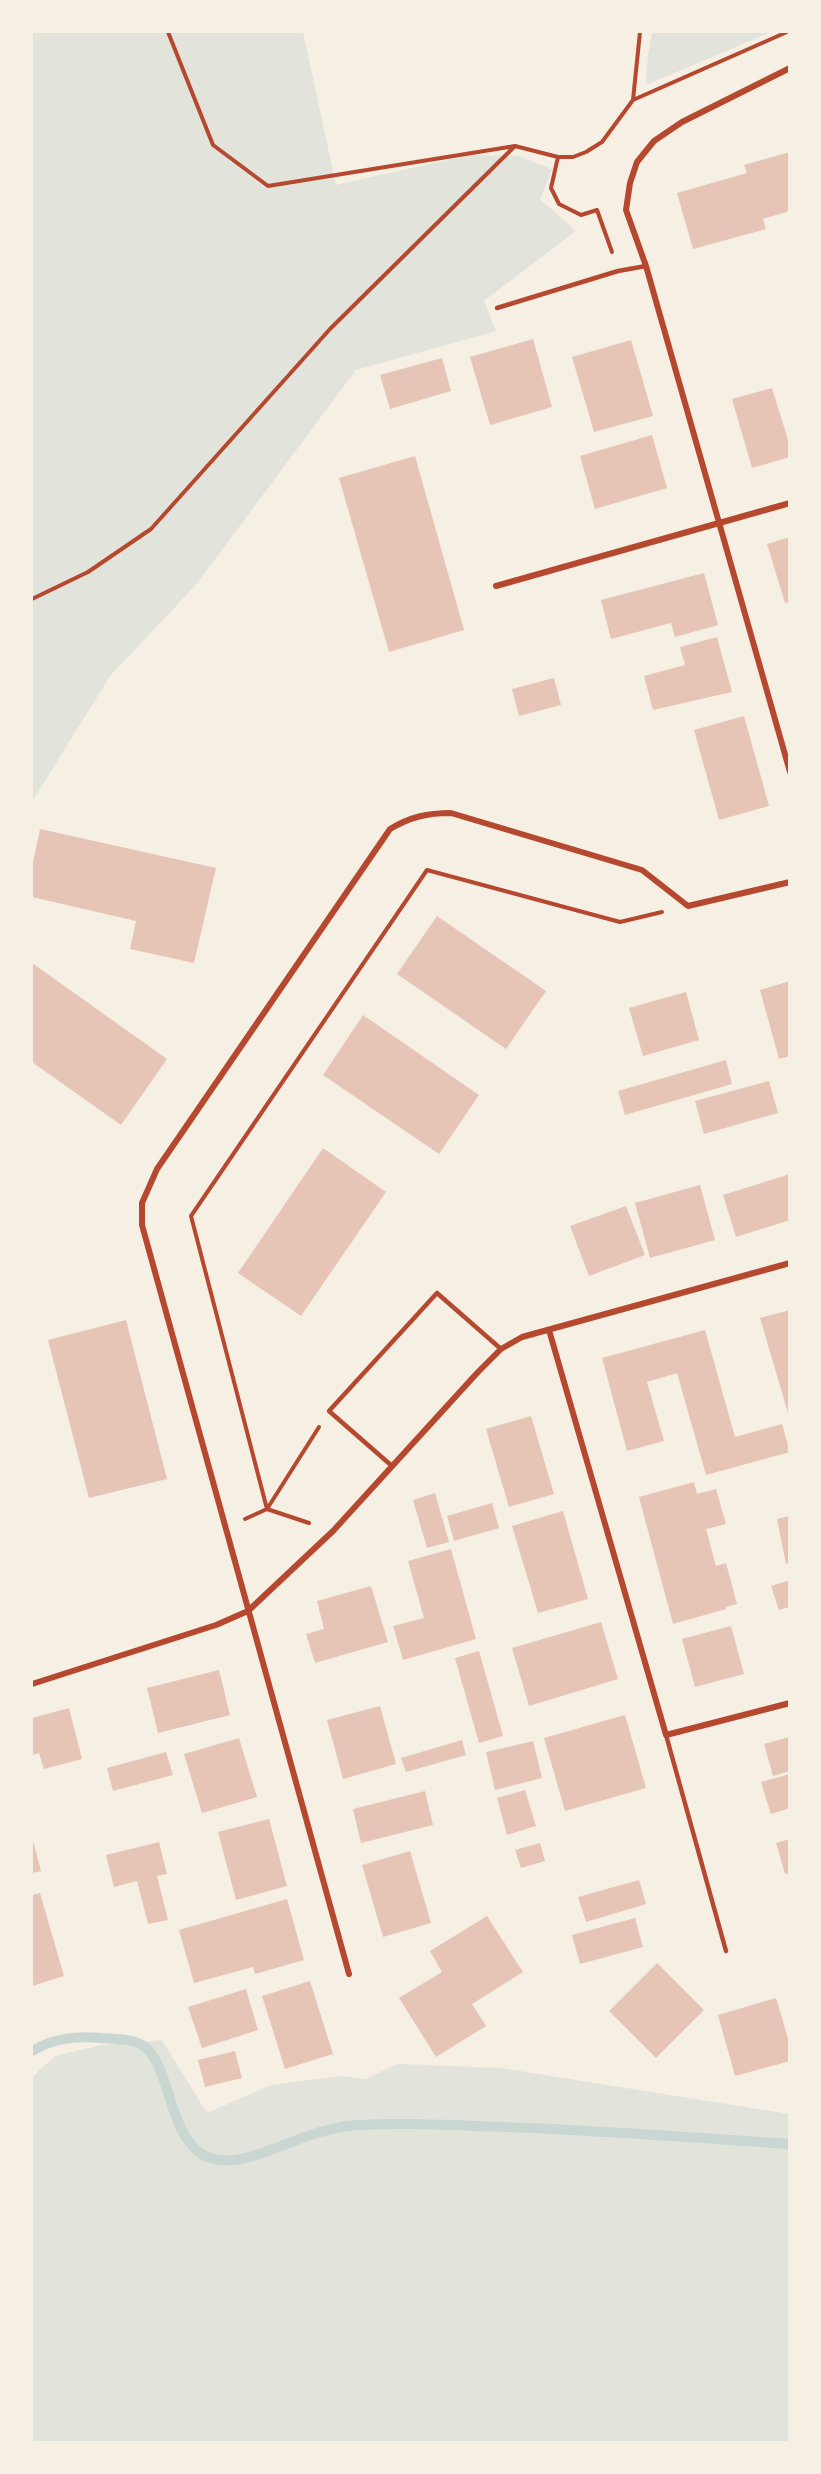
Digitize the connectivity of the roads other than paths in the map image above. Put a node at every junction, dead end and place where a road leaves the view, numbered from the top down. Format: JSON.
{"nodes":[{"id":1,"x":789,"y":68,"type":"edge"},
{"id":2,"x":646,"y":266,"type":"junction"},
{"id":3,"x":497,"y":308,"type":"dead end"},
{"id":4,"x":789,"y":503,"type":"edge"},
{"id":5,"x":719,"y":523,"type":"junction"},
{"id":6,"x":496,"y":586,"type":"dead end"},
{"id":7,"x":789,"y":772,"type":"edge"},
{"id":8,"x":789,"y":882,"type":"edge"},
{"id":9,"x":789,"y":1263,"type":"edge"},
{"id":10,"x":549,"y":1330,"type":"junction"},
{"id":11,"x":501,"y":1349,"type":"junction"},
{"id":12,"x":392,"y":1467,"type":"junction"},
{"id":13,"x":248,"y":1611,"type":"junction"},
{"id":14,"x":32,"y":1684,"type":"edge"},
{"id":15,"x":789,"y":1703,"type":"edge"},
{"id":16,"x":666,"y":1735,"type":"junction"},
{"id":17,"x":726,"y":1951,"type":"dead end"},
{"id":18,"x":349,"y":1974,"type":"dead end"}],
"edges":[{"from":1,"to":2,"type":"street"},
{"from":2,"to":3,"type":"lane"},
{"from":2,"to":5,"type":"street"},
{"from":4,"to":5,"type":"street"},
{"from":5,"to":6,"type":"street"},
{"from":5,"to":7,"type":"street"},
{"from":8,"to":13,"type":"street"},
{"from":9,"to":10,"type":"street"},
{"from":10,"to":11,"type":"street"},
{"from":10,"to":16,"type":"street"},
{"from":11,"to":12,"type":"street"},
{"from":11,"to":12,"type":"lane"},
{"from":12,"to":13,"type":"street"},
{"from":13,"to":14,"type":"street"},
{"from":13,"to":18,"type":"street"},
{"from":15,"to":16,"type":"street"},
{"from":16,"to":17,"type":"lane"}]}
